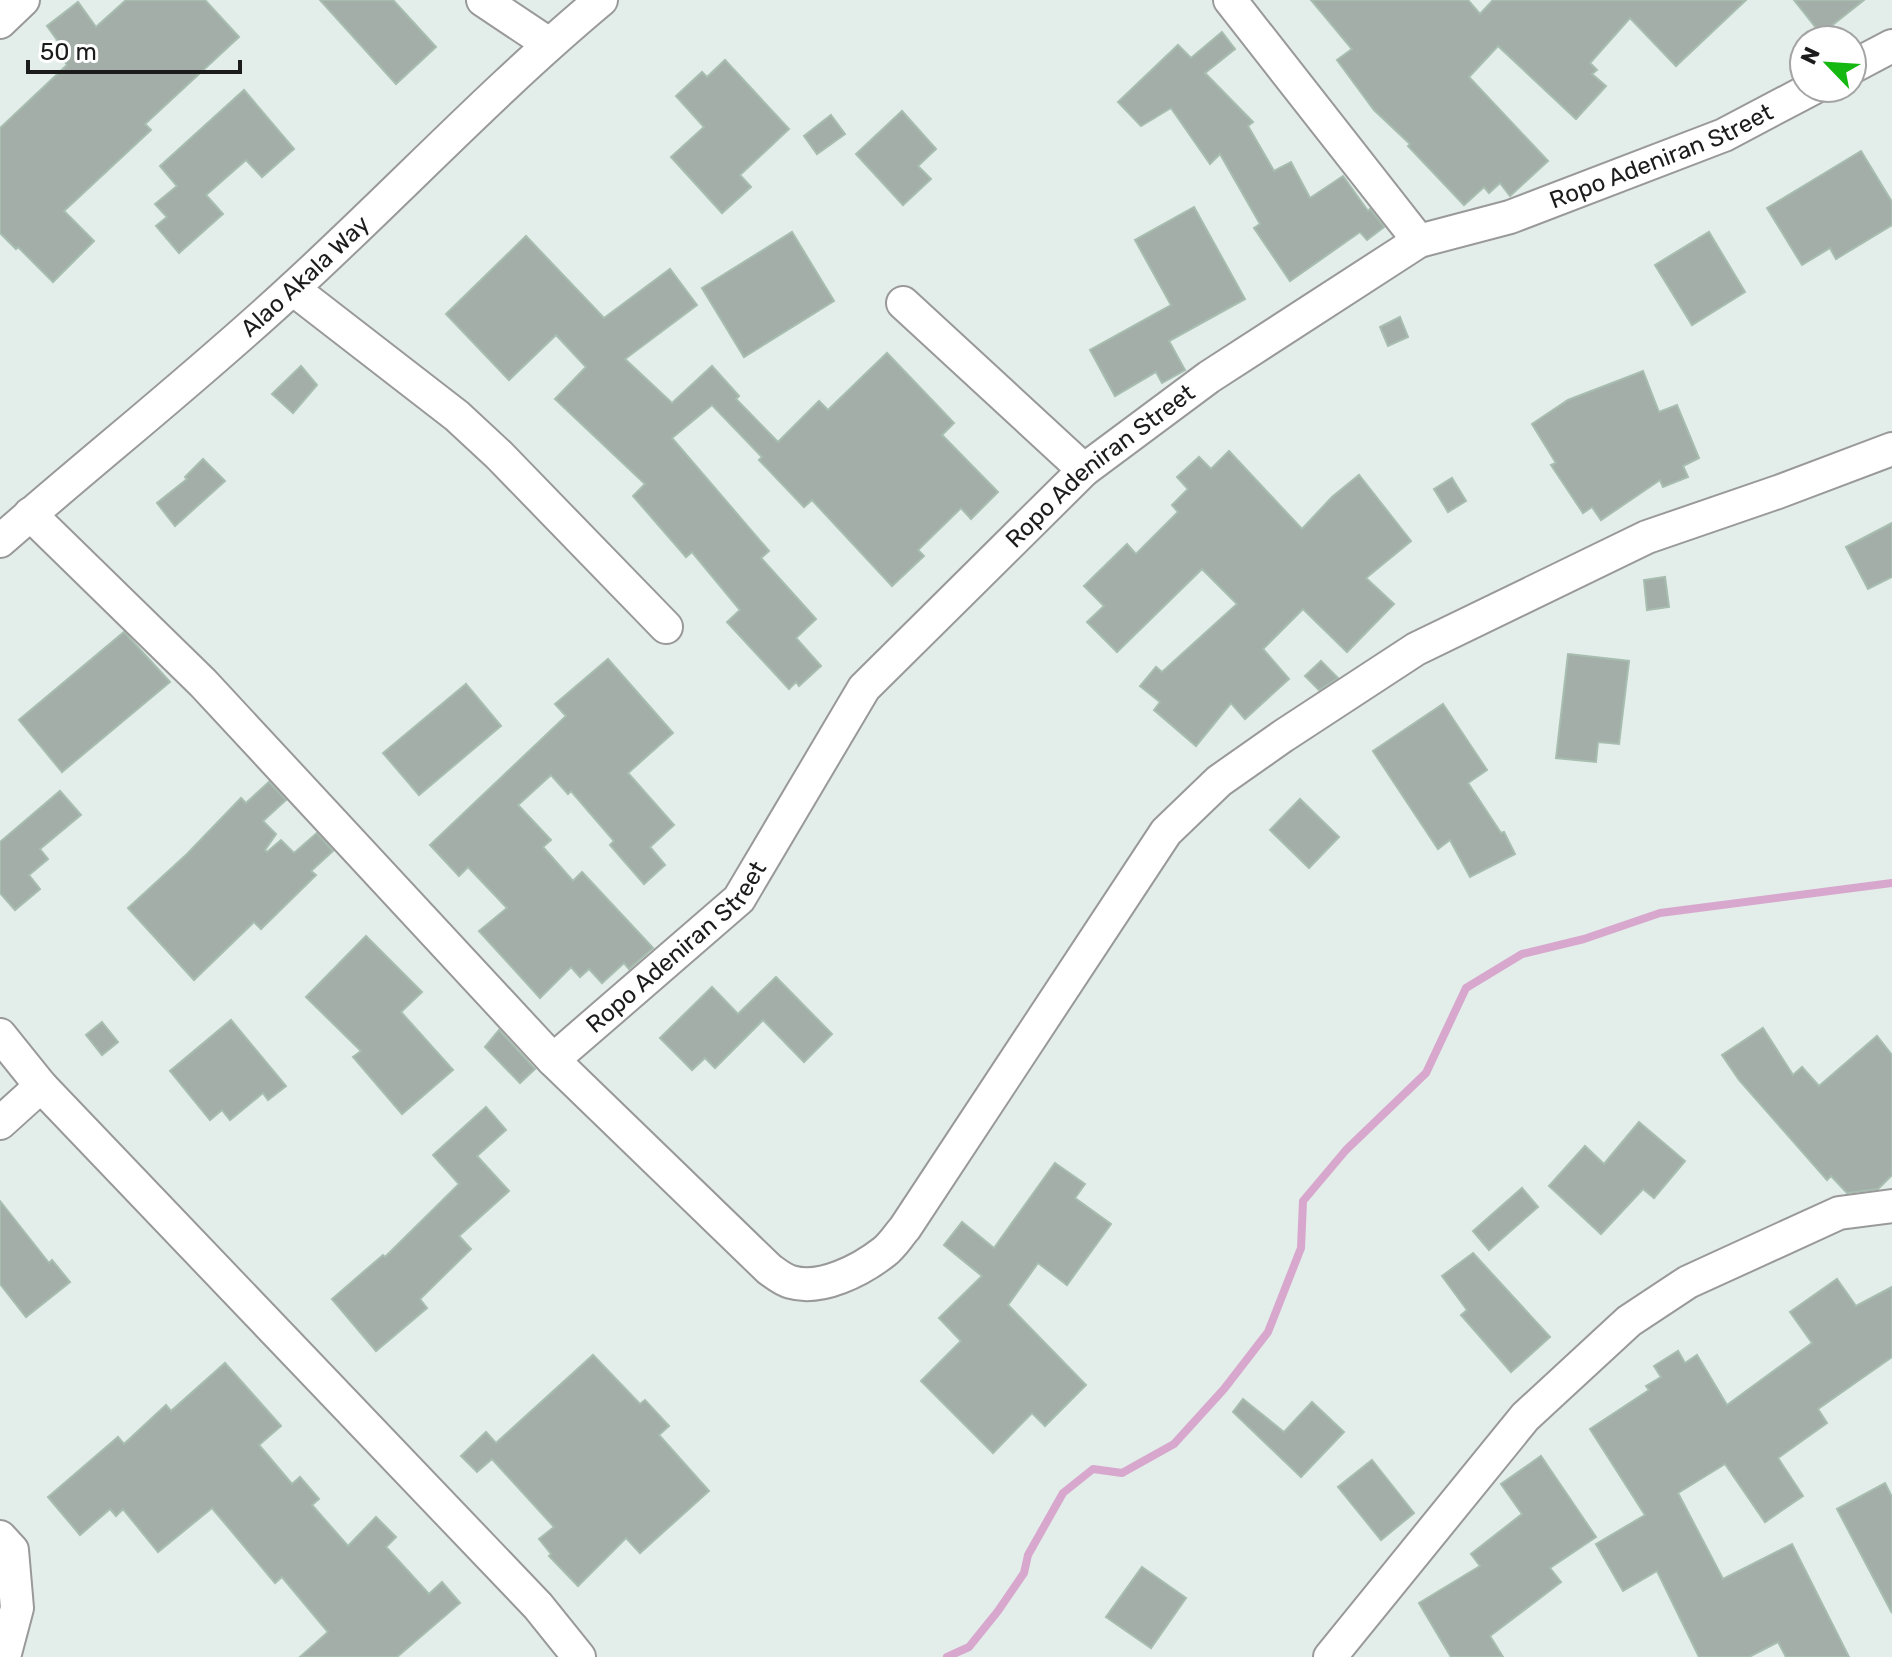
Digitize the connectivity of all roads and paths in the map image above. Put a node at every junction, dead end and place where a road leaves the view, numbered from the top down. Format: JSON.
{"nodes":[{"id":1,"x":23,"y":0,"type":"edge"},
{"id":2,"x":483,"y":0,"type":"edge"},
{"id":3,"x":601,"y":0,"type":"edge"},
{"id":4,"x":1230,"y":0,"type":"edge"},
{"id":5,"x":0,"y":22,"type":"edge"},
{"id":6,"x":549,"y":44,"type":"junction"},
{"id":7,"x":1892,"y":46,"type":"edge"},
{"id":8,"x":1868,"y":59,"type":"edge"},
{"id":9,"x":1788,"y":101,"type":"edge"},
{"id":10,"x":1419,"y":241,"type":"junction"},
{"id":11,"x":293,"y":289,"type":"junction"},
{"id":12,"x":903,"y":303,"type":"dead end"},
{"id":13,"x":1892,"y":449,"type":"edge"},
{"id":14,"x":1084,"y":470,"type":"junction"},
{"id":15,"x":30,"y":514,"type":"junction"},
{"id":16,"x":0,"y":541,"type":"edge"},
{"id":17,"x":666,"y":627,"type":"dead end"},
{"id":18,"x":0,"y":1035,"type":"edge"},
{"id":19,"x":553,"y":1060,"type":"junction"},
{"id":20,"x":41,"y":1086,"type":"junction"},
{"id":21,"x":0,"y":1123,"type":"edge"},
{"id":22,"x":1892,"y":1206,"type":"edge"},
{"id":23,"x":0,"y":1537,"type":"edge"},
{"id":24,"x":4,"y":1657,"type":"edge"},
{"id":25,"x":579,"y":1657,"type":"edge"},
{"id":26,"x":1330,"y":1657,"type":"edge"}],
"edges":[{"from":1,"to":5,"type":"street"},
{"from":2,"to":6,"type":"street"},
{"from":3,"to":6,"type":"street","name":"Alao Akala Way"},
{"from":4,"to":10,"type":"street"},
{"from":6,"to":11,"type":"street","name":"Alao Akala Way"},
{"from":7,"to":8,"type":"street"},
{"from":9,"to":10,"type":"street","name":"Ropo Adeniran Street"},
{"from":10,"to":14,"type":"street","name":"Ropo Adeniran Street"},
{"from":11,"to":15,"type":"street","name":"Alao Akala Way"},
{"from":11,"to":17,"type":"street"},
{"from":12,"to":14,"type":"street"},
{"from":13,"to":19,"type":"street"},
{"from":14,"to":19,"type":"street","name":"Ropo Adeniran Street"},
{"from":15,"to":16,"type":"street","name":"Alao Akala Way"},
{"from":15,"to":19,"type":"street"},
{"from":18,"to":20,"type":"street"},
{"from":20,"to":21,"type":"street"},
{"from":20,"to":25,"type":"street"},
{"from":22,"to":26,"type":"street"},
{"from":23,"to":24,"type":"street"}]}
